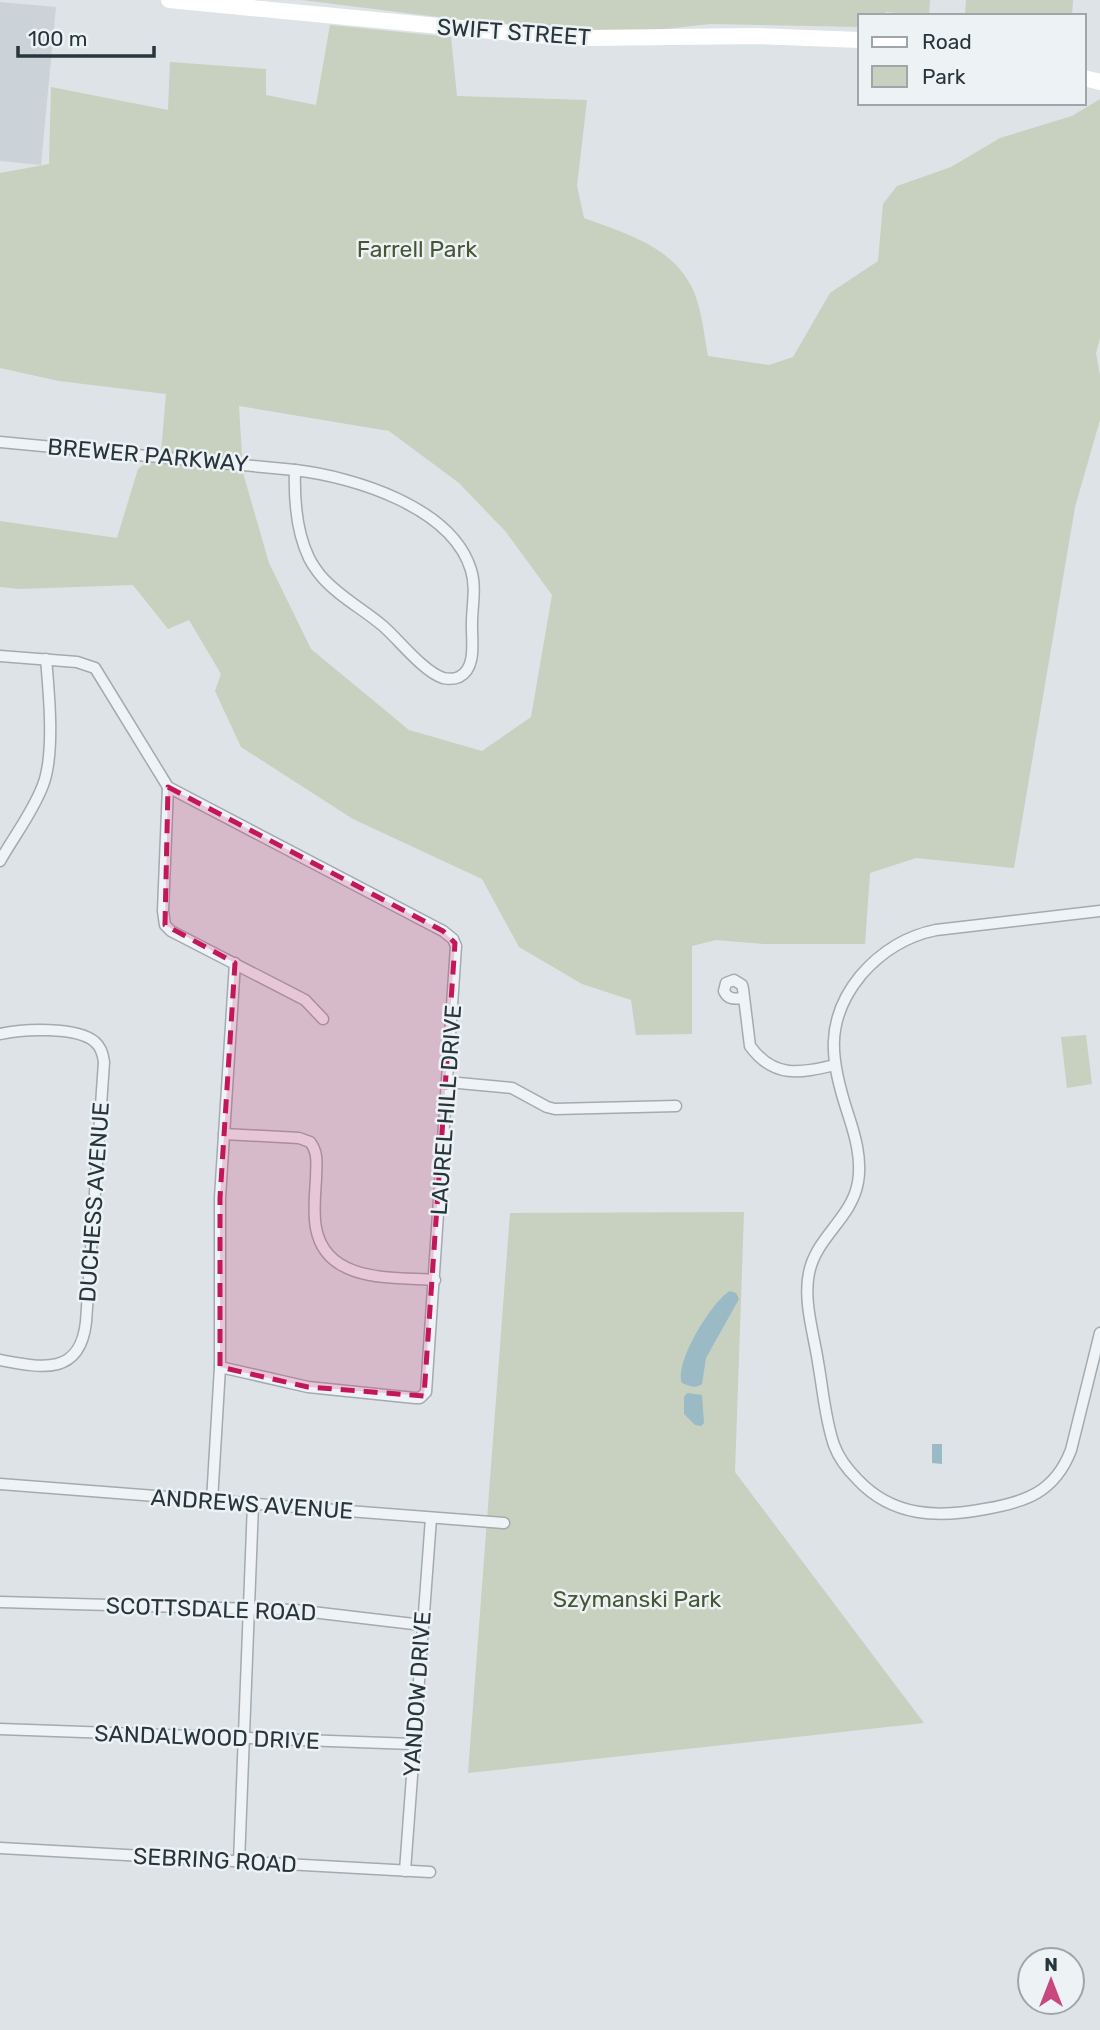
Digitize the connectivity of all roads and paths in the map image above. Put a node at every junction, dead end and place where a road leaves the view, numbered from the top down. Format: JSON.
{"nodes":[{"id":1,"x":169,"y":0,"type":"edge"},
{"id":2,"x":858,"y":40,"type":"edge"},
{"id":3,"x":0,"y":442,"type":"edge"},
{"id":4,"x":295,"y":470,"type":"junction"},
{"id":5,"x":0,"y":656,"type":"edge"},
{"id":6,"x":46,"y":660,"type":"junction"},
{"id":7,"x":168,"y":787,"type":"junction"},
{"id":8,"x":0,"y":861,"type":"edge"},
{"id":9,"x":1100,"y":911,"type":"edge"},
{"id":10,"x":235,"y":963,"type":"junction"},
{"id":11,"x":744,"y":998,"type":"dead end"},
{"id":12,"x":323,"y":1018,"type":"dead end"},
{"id":13,"x":0,"y":1034,"type":"edge"},
{"id":14,"x":835,"y":1066,"type":"junction"},
{"id":15,"x":448,"y":1082,"type":"junction"},
{"id":16,"x":676,"y":1106,"type":"dead end"},
{"id":17,"x":224,"y":1134,"type":"junction"},
{"id":18,"x":435,"y":1280,"type":"junction"},
{"id":19,"x":1100,"y":1333,"type":"edge"},
{"id":20,"x":0,"y":1360,"type":"edge"},
{"id":21,"x":220,"y":1367,"type":"junction"},
{"id":22,"x":0,"y":1484,"type":"edge"},
{"id":23,"x":212,"y":1501,"type":"junction"},
{"id":24,"x":253,"y":1504,"type":"junction"},
{"id":25,"x":431,"y":1518,"type":"junction"},
{"id":26,"x":504,"y":1523,"type":"dead end"},
{"id":27,"x":0,"y":1602,"type":"edge"},
{"id":28,"x":249,"y":1608,"type":"junction"},
{"id":29,"x":422,"y":1625,"type":"junction"},
{"id":30,"x":0,"y":1729,"type":"edge"},
{"id":31,"x":244,"y":1737,"type":"junction"},
{"id":32,"x":413,"y":1744,"type":"junction"},
{"id":33,"x":0,"y":1848,"type":"edge"},
{"id":34,"x":239,"y":1861,"type":"junction"},
{"id":35,"x":405,"y":1871,"type":"junction"},
{"id":36,"x":430,"y":1872,"type":"dead end"}],
"edges":[{"from":1,"to":2,"type":"street","name":"SWIFT STREET"},
{"from":3,"to":4,"type":"street","name":"BREWER PARKWAY"},
{"from":4,"to":4,"type":"street","name":"BREWER PARKWAY"},
{"from":5,"to":6,"type":"street"},
{"from":6,"to":7,"type":"street"},
{"from":6,"to":8,"type":"street"},
{"from":7,"to":10,"type":"street"},
{"from":7,"to":15,"type":"street","name":"LAUREL HILL DRIVE"},
{"from":9,"to":14,"type":"street"},
{"from":10,"to":12,"type":"street"},
{"from":10,"to":17,"type":"street"},
{"from":11,"to":14,"type":"street"},
{"from":13,"to":20,"type":"street","name":"DUCHESS AVENUE"},
{"from":14,"to":19,"type":"street"},
{"from":15,"to":16,"type":"street"},
{"from":15,"to":18,"type":"street","name":"LAUREL HILL DRIVE"},
{"from":17,"to":18,"type":"street"},
{"from":17,"to":21,"type":"street"},
{"from":18,"to":21,"type":"street","name":"LAUREL HILL DRIVE"},
{"from":21,"to":23,"type":"street"},
{"from":22,"to":23,"type":"street","name":"ANDREWS AVENUE"},
{"from":23,"to":24,"type":"street","name":"ANDREWS AVENUE"},
{"from":24,"to":25,"type":"street","name":"ANDREWS AVENUE"},
{"from":24,"to":28,"type":"street"},
{"from":25,"to":26,"type":"street","name":"ANDREWS AVENUE"},
{"from":25,"to":29,"type":"street","name":"YANDOW DRIVE"},
{"from":27,"to":28,"type":"street","name":"SCOTTSDALE ROAD"},
{"from":28,"to":29,"type":"street","name":"SCOTTSDALE ROAD"},
{"from":28,"to":31,"type":"street"},
{"from":29,"to":32,"type":"street","name":"YANDOW DRIVE"},
{"from":30,"to":31,"type":"street","name":"SANDALWOOD DRIVE"},
{"from":31,"to":32,"type":"street","name":"SANDALWOOD DRIVE"},
{"from":31,"to":34,"type":"street"},
{"from":32,"to":35,"type":"street","name":"YANDOW DRIVE"},
{"from":33,"to":34,"type":"street","name":"SEBRING ROAD"},
{"from":34,"to":35,"type":"street","name":"SEBRING ROAD"},
{"from":35,"to":36,"type":"street","name":"SEBRING ROAD"}]}
